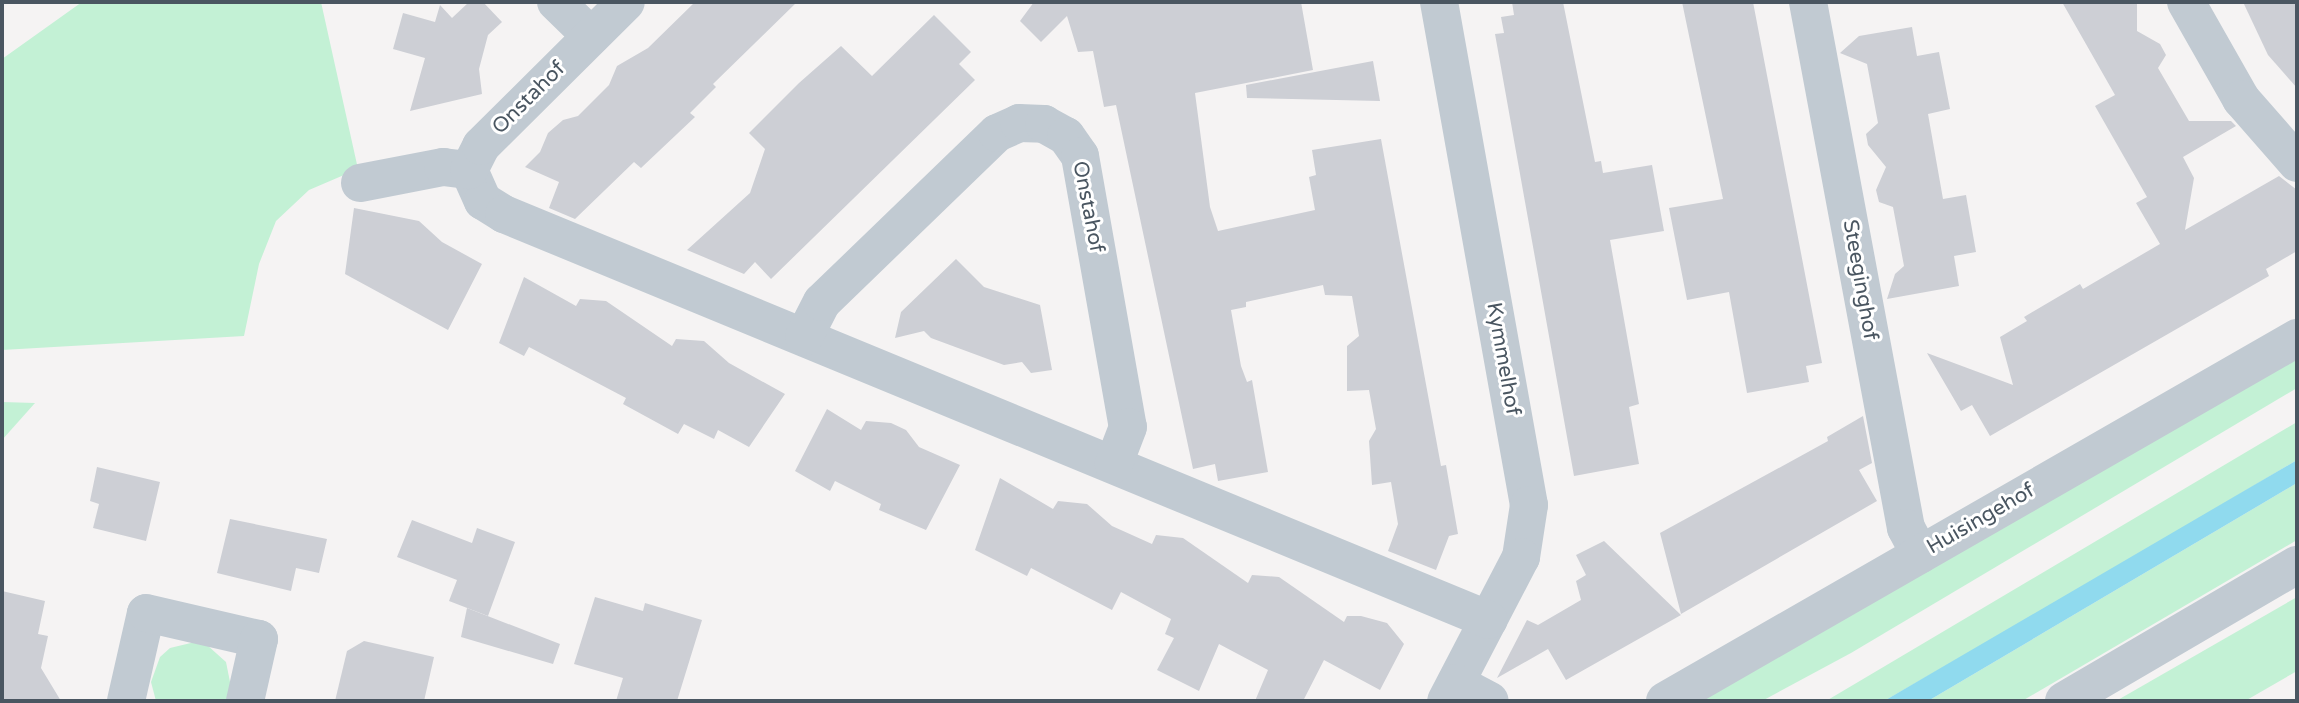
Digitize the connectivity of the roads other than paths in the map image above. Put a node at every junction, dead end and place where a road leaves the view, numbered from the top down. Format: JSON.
{"nodes":[{"id":1,"x":556,"y":2,"type":"edge"},
{"id":2,"x":626,"y":2,"type":"edge"},
{"id":3,"x":1439,"y":2,"type":"edge"},
{"id":4,"x":1808,"y":2,"type":"edge"},
{"id":5,"x":2186,"y":2,"type":"edge"},
{"id":6,"x":591,"y":36,"type":"junction"},
{"id":7,"x":2297,"y":163,"type":"edge"},
{"id":8,"x":469,"y":170,"type":"junction"},
{"id":9,"x":360,"y":183,"type":"dead end"},
{"id":10,"x":804,"y":337,"type":"junction"},
{"id":11,"x":2297,"y":338,"type":"edge"},
{"id":12,"x":1114,"y":464,"type":"junction"},
{"id":13,"x":1920,"y":554,"type":"junction"},
{"id":14,"x":2297,"y":565,"type":"edge"},
{"id":15,"x":1489,"y":620,"type":"junction"},
{"id":16,"x":1451,"y":692,"type":"edge"},
{"id":17,"x":126,"y":701,"type":"edge"},
{"id":18,"x":246,"y":701,"type":"edge"},
{"id":19,"x":1490,"y":701,"type":"edge"},
{"id":20,"x":1665,"y":701,"type":"edge"},
{"id":21,"x":2064,"y":701,"type":"edge"}],
"edges":[{"from":1,"to":6,"type":"street"},
{"from":2,"to":6,"type":"street","name":"Onstahof"},
{"from":3,"to":15,"type":"street","name":"Kymmelhof"},
{"from":4,"to":13,"type":"street","name":"Steeginghof"},
{"from":5,"to":7,"type":"street"},
{"from":6,"to":8,"type":"street","name":"Onstahof"},
{"from":8,"to":9,"type":"street"},
{"from":8,"to":10,"type":"street"},
{"from":10,"to":12,"type":"street"},
{"from":10,"to":12,"type":"street","name":"Onstahof"},
{"from":11,"to":13,"type":"street","name":"Huisingehof"},
{"from":12,"to":15,"type":"street"},
{"from":13,"to":20,"type":"street","name":"Huisingehof"},
{"from":14,"to":21,"type":"street"},
{"from":15,"to":16,"type":"street","name":"Kymmelhof"},
{"from":16,"to":19,"type":"street"},
{"from":17,"to":18,"type":"street"}]}
